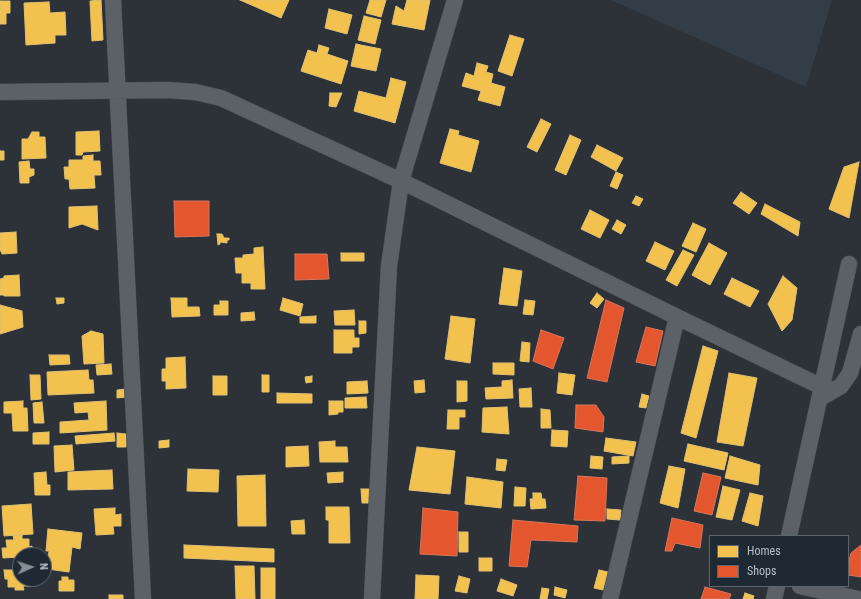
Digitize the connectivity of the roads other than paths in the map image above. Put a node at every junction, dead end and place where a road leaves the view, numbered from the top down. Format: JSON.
{"nodes":[{"id":1,"x":113,"y":0,"type":"edge"},
{"id":2,"x":455,"y":0,"type":"edge"},
{"id":3,"x":118,"y":91,"type":"junction"},
{"id":4,"x":0,"y":92,"type":"edge"},
{"id":5,"x":401,"y":181,"type":"junction"},
{"id":6,"x":850,"y":264,"type":"dead end"},
{"id":7,"x":677,"y":317,"type":"junction"},
{"id":8,"x":861,"y":334,"type":"edge"},
{"id":9,"x":821,"y":393,"type":"junction"},
{"id":10,"x":789,"y":535,"type":"edge"},
{"id":11,"x":777,"y":587,"type":"edge"},
{"id":12,"x":804,"y":587,"type":"edge"},
{"id":13,"x":143,"y":599,"type":"edge"},
{"id":14,"x":372,"y":599,"type":"edge"},
{"id":15,"x":610,"y":599,"type":"edge"},
{"id":16,"x":774,"y":599,"type":"edge"},
{"id":17,"x":858,"y":599,"type":"edge"}],
"edges":[{"from":1,"to":3,"type":"street"},
{"from":2,"to":5,"type":"street"},
{"from":3,"to":4,"type":"street"},
{"from":3,"to":5,"type":"street"},
{"from":3,"to":13,"type":"street"},
{"from":5,"to":7,"type":"street"},
{"from":5,"to":14,"type":"street"},
{"from":6,"to":9,"type":"street"},
{"from":7,"to":9,"type":"street"},
{"from":7,"to":15,"type":"street"},
{"from":8,"to":9,"type":"street"},
{"from":9,"to":10,"type":"street"},
{"from":11,"to":16,"type":"street"},
{"from":12,"to":17,"type":"street"}]}
